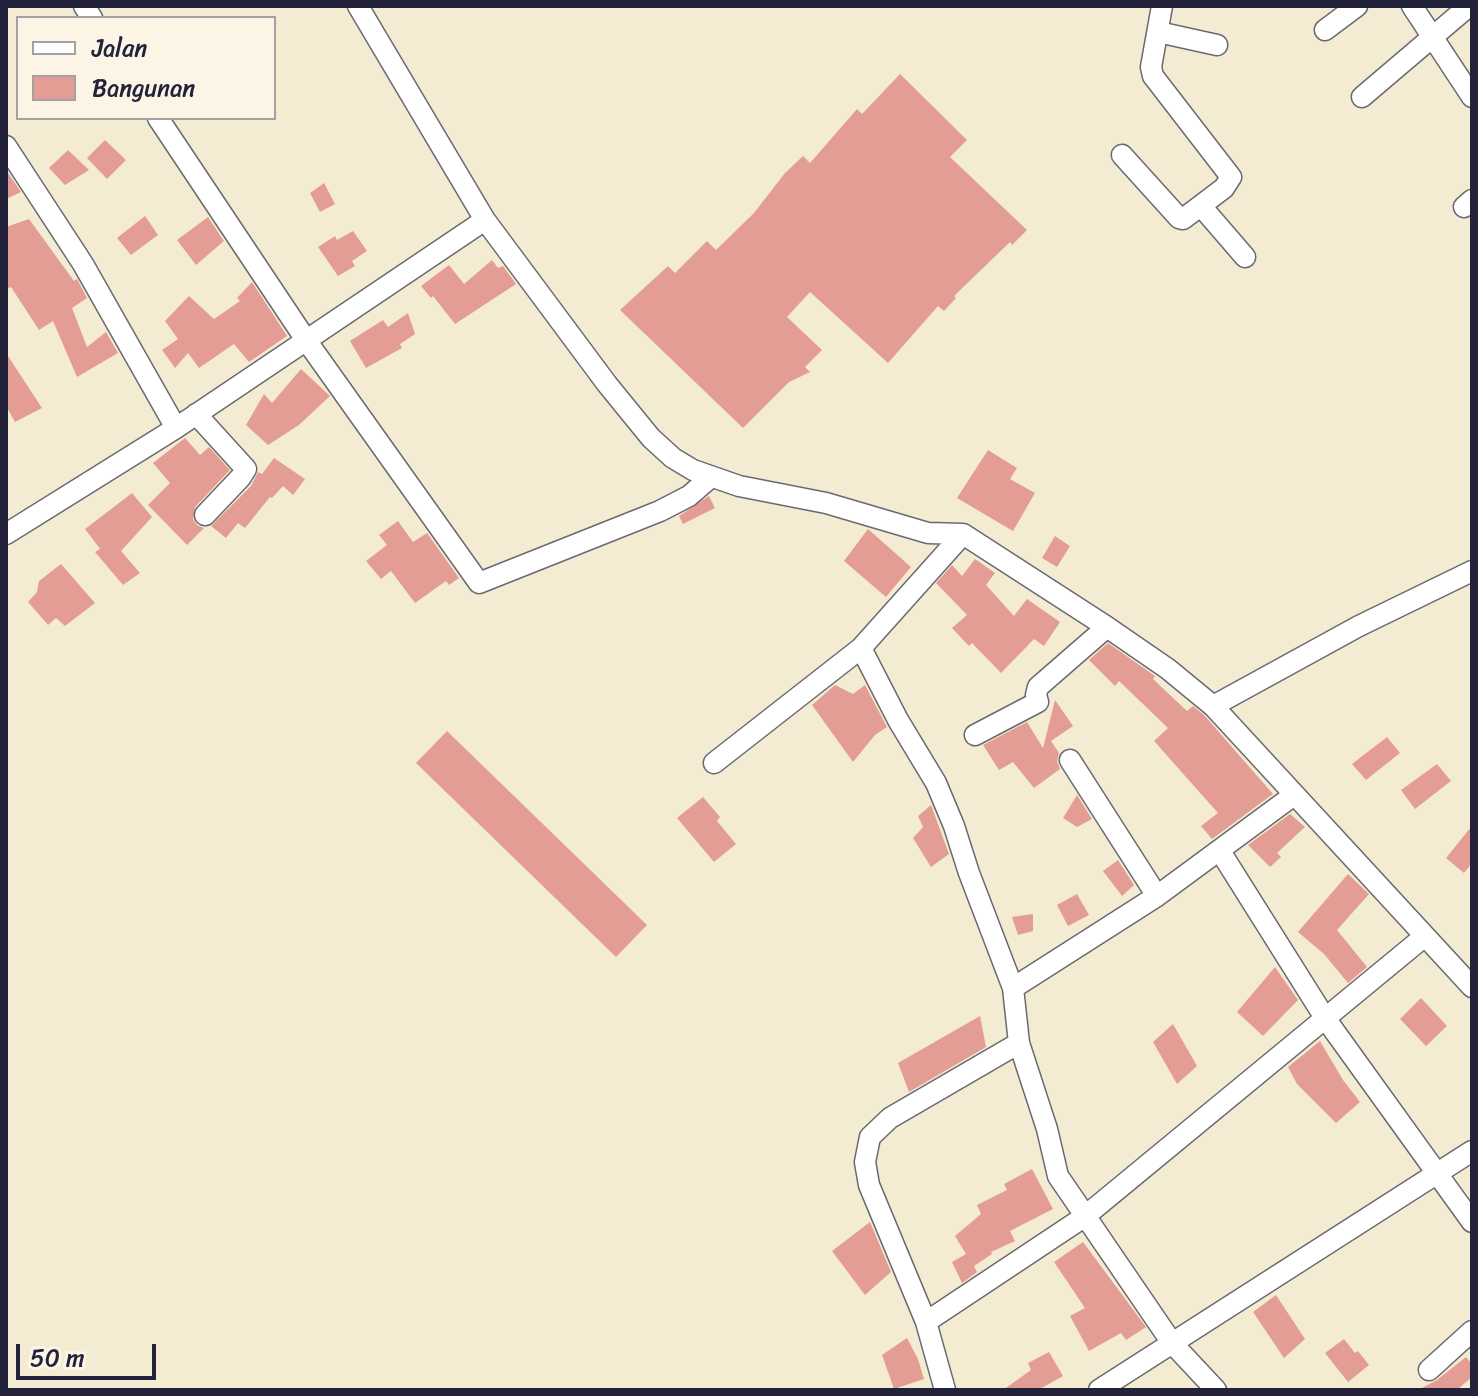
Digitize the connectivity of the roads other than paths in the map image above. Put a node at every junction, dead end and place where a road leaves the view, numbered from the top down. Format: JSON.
{"nodes":[{"id":1,"x":358,"y":6,"type":"edge"},
{"id":2,"x":1162,"y":6,"type":"edge"},
{"id":3,"x":1357,"y":6,"type":"edge"},
{"id":4,"x":1412,"y":6,"type":"edge"},
{"id":5,"x":1469,"y":6,"type":"edge"},
{"id":6,"x":1325,"y":30,"type":"dead end"},
{"id":7,"x":1158,"y":32,"type":"junction"},
{"id":8,"x":1434,"y":37,"type":"junction"},
{"id":9,"x":1217,"y":45,"type":"dead end"},
{"id":10,"x":1471,"y":94,"type":"edge"},
{"id":11,"x":1362,"y":97,"type":"dead end"},
{"id":12,"x":159,"y":120,"type":"edge"},
{"id":13,"x":6,"y":146,"type":"edge"},
{"id":14,"x":1122,"y":155,"type":"dead end"},
{"id":15,"x":1201,"y":206,"type":"junction"},
{"id":16,"x":485,"y":220,"type":"junction"},
{"id":17,"x":1245,"y":257,"type":"dead end"},
{"id":18,"x":306,"y":340,"type":"junction"},
{"id":19,"x":196,"y":414,"type":"junction"},
{"id":20,"x":176,"y":428,"type":"junction"},
{"id":21,"x":711,"y":477,"type":"junction"},
{"id":22,"x":205,"y":515,"type":"dead end"},
{"id":23,"x":6,"y":534,"type":"edge"},
{"id":24,"x":963,"y":534,"type":"junction"},
{"id":25,"x":1472,"y":571,"type":"edge"},
{"id":26,"x":1107,"y":627,"type":"junction"},
{"id":27,"x":861,"y":648,"type":"junction"},
{"id":28,"x":1213,"y":706,"type":"junction"},
{"id":29,"x":975,"y":735,"type":"dead end"},
{"id":30,"x":1070,"y":760,"type":"dead end"},
{"id":31,"x":714,"y":763,"type":"dead end"},
{"id":32,"x":1294,"y":795,"type":"junction"},
{"id":33,"x":1220,"y":851,"type":"junction"},
{"id":34,"x":1157,"y":896,"type":"junction"},
{"id":35,"x":1425,"y":936,"type":"junction"},
{"id":36,"x":1472,"y":987,"type":"edge"},
{"id":37,"x":1013,"y":988,"type":"junction"},
{"id":38,"x":1325,"y":1018,"type":"junction"},
{"id":39,"x":1019,"y":1043,"type":"junction"},
{"id":40,"x":1472,"y":1151,"type":"edge"},
{"id":41,"x":1435,"y":1174,"type":"junction"},
{"id":42,"x":1084,"y":1217,"type":"junction"},
{"id":43,"x":1472,"y":1222,"type":"edge"},
{"id":44,"x":926,"y":1322,"type":"junction"},
{"id":45,"x":1472,"y":1331,"type":"edge"},
{"id":46,"x":1172,"y":1343,"type":"junction"},
{"id":47,"x":1429,"y":1370,"type":"dead end"},
{"id":48,"x":945,"y":1390,"type":"edge"},
{"id":49,"x":1099,"y":1390,"type":"edge"},
{"id":50,"x":1216,"y":1390,"type":"edge"}],
"edges":[{"from":1,"to":16,"type":"street"},
{"from":2,"to":7,"type":"street"},
{"from":3,"to":6,"type":"street"},
{"from":4,"to":8,"type":"street"},
{"from":5,"to":8,"type":"street"},
{"from":7,"to":9,"type":"street"},
{"from":7,"to":15,"type":"street"},
{"from":8,"to":10,"type":"street"},
{"from":8,"to":11,"type":"street"},
{"from":12,"to":18,"type":"street"},
{"from":13,"to":20,"type":"street"},
{"from":14,"to":15,"type":"street"},
{"from":15,"to":17,"type":"street"},
{"from":16,"to":18,"type":"street"},
{"from":16,"to":21,"type":"street"},
{"from":18,"to":19,"type":"street"},
{"from":18,"to":21,"type":"street"},
{"from":19,"to":20,"type":"street"},
{"from":19,"to":22,"type":"street"},
{"from":20,"to":23,"type":"street"},
{"from":21,"to":24,"type":"street"},
{"from":24,"to":26,"type":"street"},
{"from":24,"to":27,"type":"street"},
{"from":25,"to":28,"type":"street"},
{"from":26,"to":28,"type":"street"},
{"from":26,"to":29,"type":"street"},
{"from":27,"to":31,"type":"street"},
{"from":27,"to":37,"type":"street"},
{"from":28,"to":32,"type":"street"},
{"from":30,"to":34,"type":"street"},
{"from":32,"to":33,"type":"street"},
{"from":32,"to":35,"type":"street"},
{"from":33,"to":34,"type":"street"},
{"from":33,"to":38,"type":"street"},
{"from":34,"to":37,"type":"street"},
{"from":35,"to":36,"type":"street"},
{"from":35,"to":38,"type":"street"},
{"from":37,"to":39,"type":"street"},
{"from":38,"to":41,"type":"street"},
{"from":38,"to":42,"type":"street"},
{"from":39,"to":42,"type":"street"},
{"from":39,"to":44,"type":"street"},
{"from":40,"to":41,"type":"street"},
{"from":41,"to":43,"type":"street"},
{"from":41,"to":46,"type":"street"},
{"from":42,"to":44,"type":"street"},
{"from":42,"to":46,"type":"street"},
{"from":44,"to":48,"type":"street"},
{"from":45,"to":47,"type":"street"},
{"from":46,"to":49,"type":"street"},
{"from":46,"to":50,"type":"street"}]}
